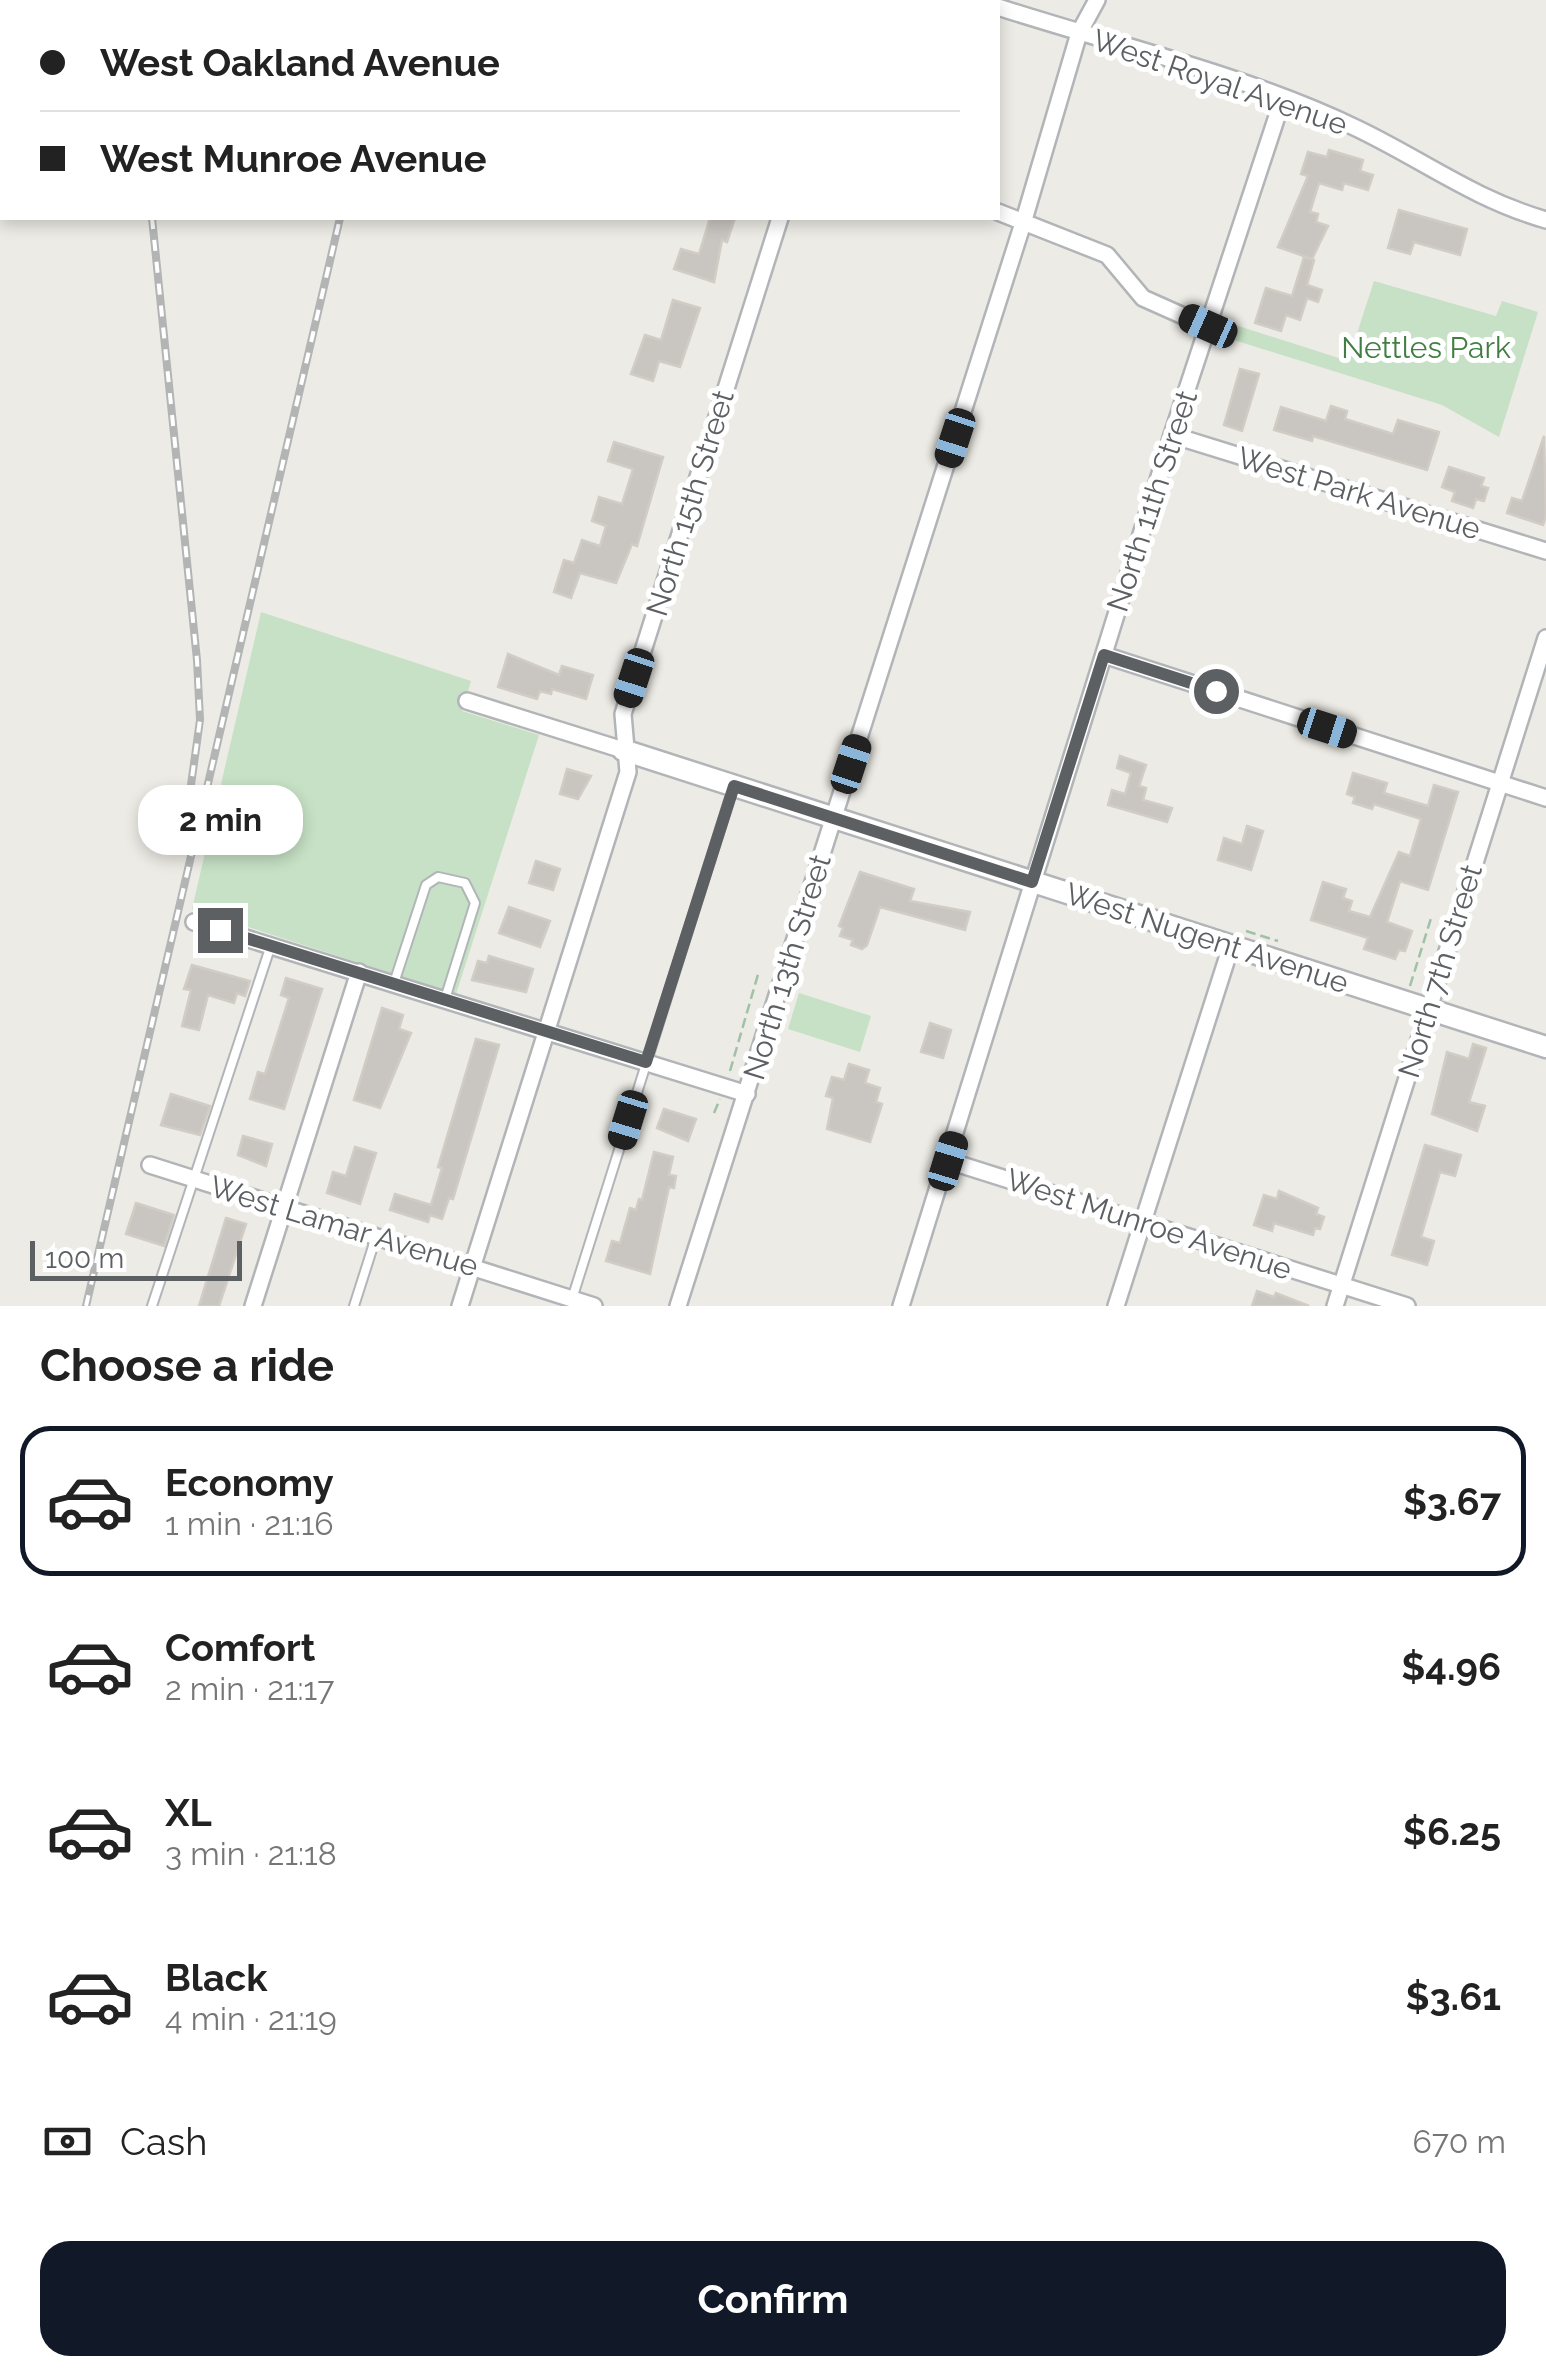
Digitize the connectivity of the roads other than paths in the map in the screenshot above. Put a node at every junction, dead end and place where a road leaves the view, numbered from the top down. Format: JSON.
{"nodes":[{"id":1,"x":1097,"y":0,"type":"edge"},
{"id":2,"x":1000,"y":8,"type":"edge"},
{"id":3,"x":1079,"y":33,"type":"junction"},
{"id":4,"x":1283,"y":98,"type":"junction"},
{"id":5,"x":1000,"y":213,"type":"edge"},
{"id":6,"x":779,"y":220,"type":"edge"},
{"id":7,"x":1024,"y":220,"type":"junction"},
{"id":8,"x":1546,"y":220,"type":"edge"},
{"id":9,"x":1208,"y":326,"type":"junction"},
{"id":10,"x":1172,"y":435,"type":"junction"},
{"id":11,"x":1546,"y":551,"type":"edge"},
{"id":12,"x":1546,"y":638,"type":"edge"},
{"id":13,"x":1104,"y":655,"type":"junction"},
{"id":14,"x":467,"y":701,"type":"dead end"},
{"id":15,"x":623,"y":750,"type":"junction"},
{"id":16,"x":1498,"y":783,"type":"junction"},
{"id":17,"x":734,"y":786,"type":"junction"},
{"id":18,"x":1546,"y":798,"type":"edge"},
{"id":19,"x":834,"y":819,"type":"junction"},
{"id":20,"x":1032,"y":882,"type":"junction"},
{"id":21,"x":194,"y":922,"type":"dead end"},
{"id":22,"x":271,"y":945,"type":"junction"},
{"id":23,"x":1231,"y":946,"type":"junction"},
{"id":24,"x":359,"y":972,"type":"junction"},
{"id":25,"x":394,"y":982,"type":"junction"},
{"id":26,"x":445,"y":999,"type":"junction"},
{"id":27,"x":1428,"y":1010,"type":"junction"},
{"id":28,"x":548,"y":1030,"type":"junction"},
{"id":29,"x":1546,"y":1047,"type":"edge"},
{"id":30,"x":646,"y":1062,"type":"junction"},
{"id":31,"x":747,"y":1094,"type":"junction"},
{"id":32,"x":948,"y":1161,"type":"junction"},
{"id":33,"x":150,"y":1165,"type":"dead end"},
{"id":34,"x":194,"y":1180,"type":"junction"},
{"id":35,"x":284,"y":1208,"type":"junction"},
{"id":36,"x":1142,"y":1222,"type":"junction"},
{"id":37,"x":376,"y":1237,"type":"junction"},
{"id":38,"x":472,"y":1267,"type":"junction"},
{"id":39,"x":1342,"y":1285,"type":"junction"},
{"id":40,"x":572,"y":1299,"type":"junction"},
{"id":41,"x":152,"y":1306,"type":"edge"},
{"id":42,"x":253,"y":1306,"type":"edge"},
{"id":43,"x":354,"y":1306,"type":"edge"},
{"id":44,"x":460,"y":1306,"type":"edge"},
{"id":45,"x":594,"y":1306,"type":"edge"},
{"id":46,"x":678,"y":1306,"type":"edge"},
{"id":47,"x":901,"y":1306,"type":"edge"},
{"id":48,"x":1116,"y":1306,"type":"edge"},
{"id":49,"x":1335,"y":1306,"type":"edge"},
{"id":50,"x":1406,"y":1306,"type":"edge"}],
"edges":[{"from":1,"to":3,"type":"street","name":"North 13th Street"},
{"from":2,"to":3,"type":"street","name":"West Royal Avenue"},
{"from":3,"to":4,"type":"street","name":"West Royal Avenue"},
{"from":3,"to":7,"type":"street","name":"North 13th Street"},
{"from":4,"to":8,"type":"street","name":"West Royal Avenue"},
{"from":4,"to":9,"type":"street","name":"North 11th Street"},
{"from":5,"to":7,"type":"street"},
{"from":6,"to":15,"type":"street","name":"North 15th Street"},
{"from":7,"to":9,"type":"street"},
{"from":7,"to":19,"type":"street","name":"North 13th Street"},
{"from":9,"to":10,"type":"street","name":"North 11th Street"},
{"from":10,"to":11,"type":"street","name":"West Park Avenue"},
{"from":10,"to":13,"type":"street","name":"North 11th Street"},
{"from":12,"to":16,"type":"street","name":"North 7th Street"},
{"from":13,"to":16,"type":"street"},
{"from":13,"to":20,"type":"street","name":"North 11th Street"},
{"from":14,"to":15,"type":"street","name":"West Nugent Avenue"},
{"from":15,"to":17,"type":"street","name":"West Nugent Avenue"},
{"from":15,"to":28,"type":"street","name":"North 15th Street"},
{"from":16,"to":18,"type":"street"},
{"from":16,"to":27,"type":"street","name":"North 7th Street"},
{"from":17,"to":19,"type":"street","name":"West Nugent Avenue"},
{"from":17,"to":30,"type":"lane"},
{"from":19,"to":20,"type":"street","name":"West Nugent Avenue"},
{"from":19,"to":31,"type":"street","name":"North 13th Street"},
{"from":20,"to":23,"type":"street","name":"West Nugent Avenue"},
{"from":20,"to":32,"type":"street","name":"North 11th Street"},
{"from":21,"to":22,"type":"street"},
{"from":22,"to":24,"type":"street"},
{"from":22,"to":34,"type":"lane"},
{"from":23,"to":27,"type":"street","name":"West Nugent Avenue"},
{"from":23,"to":36,"type":"street"},
{"from":24,"to":25,"type":"street"},
{"from":24,"to":35,"type":"street"},
{"from":25,"to":26,"type":"street"},
{"from":25,"to":26,"type":"lane"},
{"from":26,"to":28,"type":"street"},
{"from":27,"to":29,"type":"street","name":"West Nugent Avenue"},
{"from":27,"to":39,"type":"street","name":"North 7th Street"},
{"from":28,"to":30,"type":"street"},
{"from":28,"to":38,"type":"street","name":"North 15th Street"},
{"from":30,"to":31,"type":"street"},
{"from":30,"to":40,"type":"lane"},
{"from":31,"to":46,"type":"street","name":"North 13th Street"},
{"from":32,"to":36,"type":"street","name":"West Munroe Avenue"},
{"from":32,"to":47,"type":"street","name":"North 11th Street"},
{"from":33,"to":34,"type":"street","name":"West Lamar Avenue"},
{"from":34,"to":35,"type":"street","name":"West Lamar Avenue"},
{"from":34,"to":41,"type":"lane"},
{"from":35,"to":37,"type":"street","name":"West Lamar Avenue"},
{"from":35,"to":42,"type":"street"},
{"from":36,"to":39,"type":"street","name":"West Munroe Avenue"},
{"from":36,"to":48,"type":"street"},
{"from":37,"to":38,"type":"street","name":"West Lamar Avenue"},
{"from":37,"to":43,"type":"lane"},
{"from":38,"to":40,"type":"street","name":"West Lamar Avenue"},
{"from":38,"to":44,"type":"street","name":"North 15th Street"},
{"from":39,"to":49,"type":"street","name":"North 7th Street"},
{"from":39,"to":50,"type":"street","name":"West Munroe Avenue"},
{"from":40,"to":45,"type":"street","name":"West Lamar Avenue"}]}
